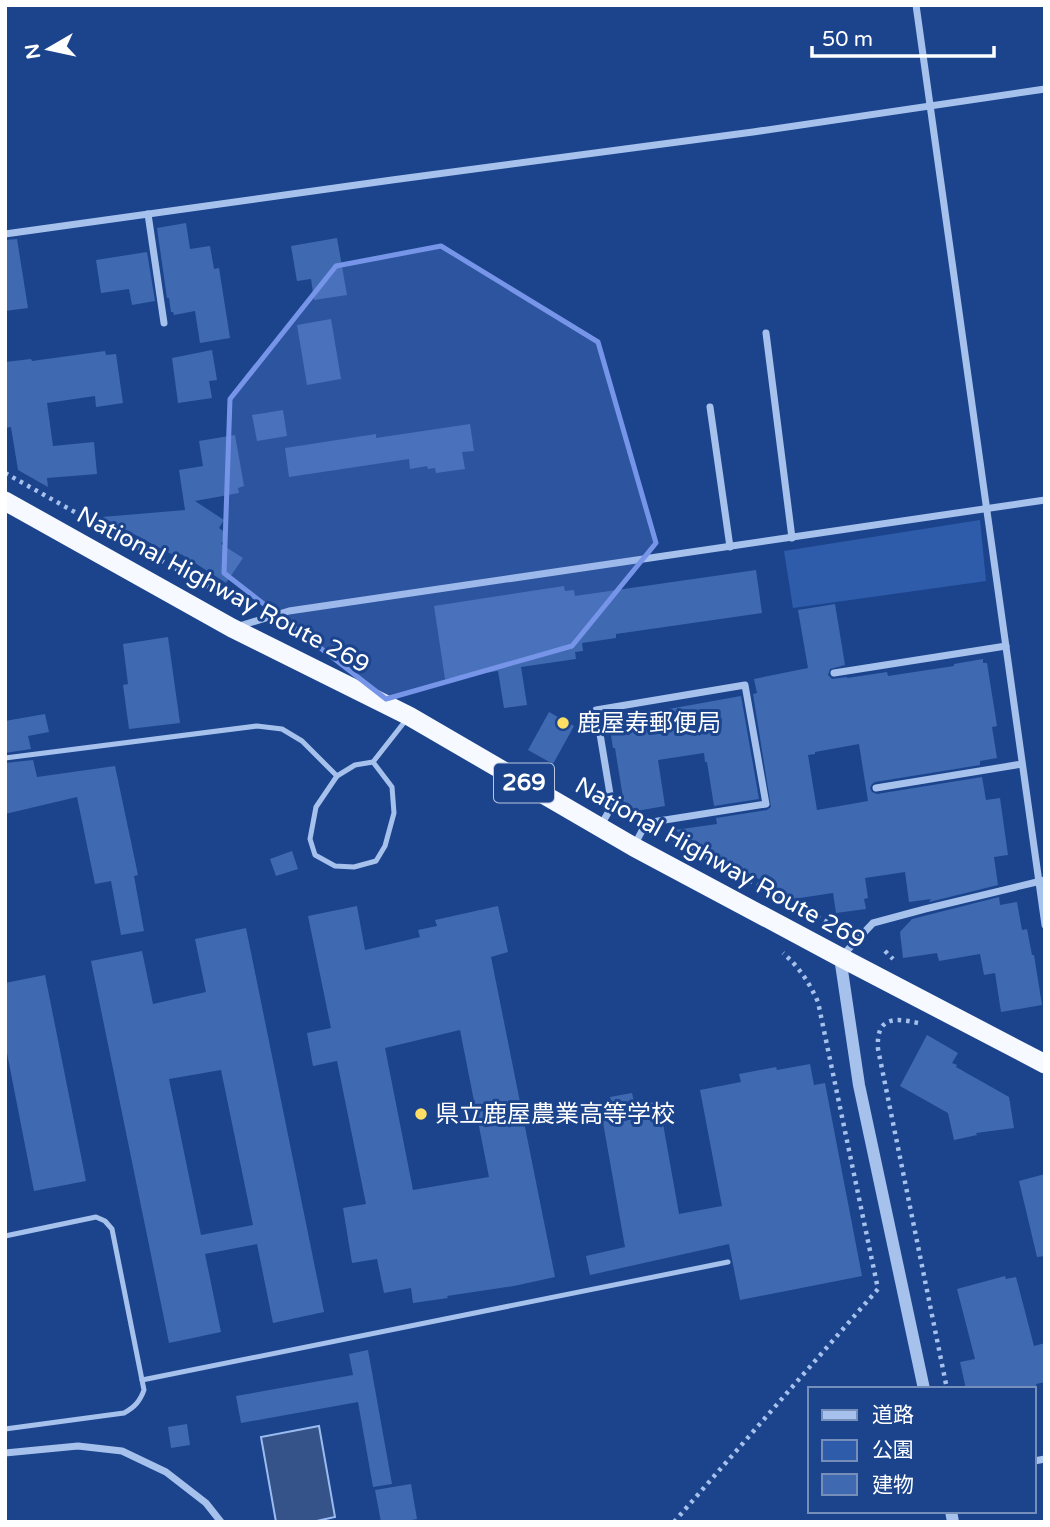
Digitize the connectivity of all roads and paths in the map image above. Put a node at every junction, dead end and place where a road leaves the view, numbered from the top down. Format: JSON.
{"nodes":[{"id":1,"x":916,"y":5,"type":"edge"},
{"id":2,"x":1045,"y":89,"type":"edge"},
{"id":3,"x":930,"y":105,"type":"junction"},
{"id":4,"x":148,"y":214,"type":"junction"},
{"id":5,"x":5,"y":234,"type":"edge"},
{"id":6,"x":164,"y":323,"type":"dead end"},
{"id":7,"x":766,"y":333,"type":"dead end"},
{"id":8,"x":710,"y":407,"type":"dead end"},
{"id":9,"x":5,"y":473,"type":"edge"},
{"id":10,"x":1045,"y":500,"type":"edge"},
{"id":11,"x":5,"y":501,"type":"edge"},
{"id":12,"x":987,"y":509,"type":"junction"},
{"id":13,"x":792,"y":538,"type":"junction"},
{"id":14,"x":730,"y":547,"type":"junction"},
{"id":15,"x":239,"y":604,"type":"dead end"},
{"id":16,"x":232,"y":628,"type":"junction"},
{"id":17,"x":1006,"y":646,"type":"junction"},
{"id":18,"x":834,"y":673,"type":"dead end"},
{"id":19,"x":410,"y":716,"type":"junction"},
{"id":20,"x":5,"y":758,"type":"edge"},
{"id":21,"x":373,"y":762,"type":"junction"},
{"id":22,"x":1022,"y":764,"type":"junction"},
{"id":23,"x":337,"y":776,"type":"junction"},
{"id":24,"x":876,"y":788,"type":"dead end"},
{"id":25,"x":599,"y":827,"type":"junction"},
{"id":26,"x":657,"y":830,"type":"dead end"},
{"id":27,"x":634,"y":847,"type":"junction"},
{"id":28,"x":1042,"y":881,"type":"edge"},
{"id":29,"x":827,"y":922,"type":"dead end"},
{"id":30,"x":1045,"y":925,"type":"edge"},
{"id":31,"x":776,"y":947,"type":"dead end"},
{"id":32,"x":840,"y":957,"type":"junction"},
{"id":33,"x":929,"y":1028,"type":"dead end"},
{"id":34,"x":1045,"y":1063,"type":"edge"},
{"id":35,"x":5,"y":1237,"type":"edge"},
{"id":36,"x":728,"y":1262,"type":"dead end"},
{"id":37,"x":142,"y":1380,"type":"junction"},
{"id":38,"x":924,"y":1387,"type":"edge"},
{"id":39,"x":947,"y":1387,"type":"edge"},
{"id":40,"x":5,"y":1429,"type":"edge"},
{"id":41,"x":5,"y":1453,"type":"edge"},
{"id":42,"x":220,"y":1522,"type":"edge"},
{"id":43,"x":674,"y":1522,"type":"edge"}],
"edges":[{"from":1,"to":3,"type":"street"},
{"from":2,"to":3,"type":"street"},
{"from":3,"to":4,"type":"street"},
{"from":3,"to":12,"type":"street"},
{"from":4,"to":5,"type":"street"},
{"from":4,"to":6,"type":"street"},
{"from":7,"to":13,"type":"street"},
{"from":8,"to":14,"type":"street"},
{"from":9,"to":15,"type":"path"},
{"from":10,"to":12,"type":"street"},
{"from":11,"to":16,"type":"highway","name":"National Highway Route 269","number":"269"},
{"from":12,"to":13,"type":"street"},
{"from":12,"to":17,"type":"street"},
{"from":13,"to":14,"type":"street"},
{"from":14,"to":16,"type":"street"},
{"from":16,"to":19,"type":"highway","name":"National Highway Route 269","number":"269"},
{"from":17,"to":18,"type":"street"},
{"from":17,"to":22,"type":"street"},
{"from":19,"to":21,"type":"lane"},
{"from":19,"to":25,"type":"highway","name":"National Highway Route 269","number":"269"},
{"from":20,"to":23,"type":"lane"},
{"from":21,"to":23,"type":"lane"},
{"from":21,"to":23,"type":"lane"},
{"from":22,"to":24,"type":"street"},
{"from":22,"to":28,"type":"street"},
{"from":25,"to":27,"type":"highway","name":"National Highway Route 269","number":"269"},
{"from":25,"to":27,"type":"street"},
{"from":26,"to":29,"type":"path"},
{"from":27,"to":32,"type":"highway","name":"National Highway Route 269","number":"269"},
{"from":28,"to":30,"type":"street"},
{"from":28,"to":32,"type":"street"},
{"from":31,"to":43,"type":"path"},
{"from":32,"to":34,"type":"highway","name":"National Highway Route 269","number":"269"},
{"from":32,"to":38,"type":"street"},
{"from":33,"to":39,"type":"path"},
{"from":35,"to":37,"type":"lane"},
{"from":36,"to":37,"type":"lane"},
{"from":37,"to":40,"type":"lane"},
{"from":41,"to":42,"type":"street"}]}
